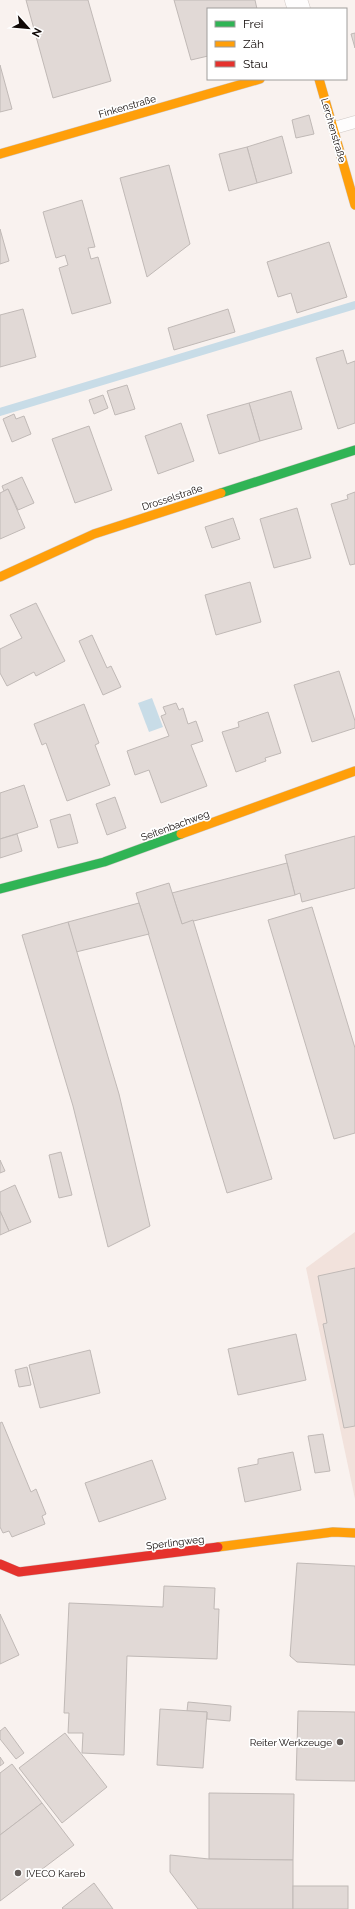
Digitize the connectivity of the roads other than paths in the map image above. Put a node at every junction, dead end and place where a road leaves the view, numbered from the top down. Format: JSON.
{"nodes":[{"id":1,"x":257,"y":80,"type":"edge"},
{"id":2,"x":319,"y":80,"type":"edge"},
{"id":3,"x":355,"y":122,"type":"edge"},
{"id":4,"x":334,"y":128,"type":"junction"},
{"id":5,"x":0,"y":154,"type":"edge"},
{"id":6,"x":355,"y":205,"type":"edge"},
{"id":7,"x":355,"y":450,"type":"edge"},
{"id":8,"x":0,"y":577,"type":"edge"},
{"id":9,"x":355,"y":771,"type":"edge"},
{"id":10,"x":0,"y":889,"type":"edge"},
{"id":11,"x":355,"y":1532,"type":"edge"},
{"id":12,"x":0,"y":1564,"type":"edge"}],
"edges":[{"from":1,"to":5,"type":"street","name":"Finkenstraße"},
{"from":2,"to":4,"type":"street","name":"Lerchenstraße"},
{"from":3,"to":4,"type":"lane"},
{"from":4,"to":6,"type":"street","name":"Lerchenstraße"},
{"from":7,"to":8,"type":"street","name":"Drosselstraße"},
{"from":9,"to":10,"type":"street","name":"Seitenbachweg"},
{"from":11,"to":12,"type":"street","name":"Sperlingweg"}]}
